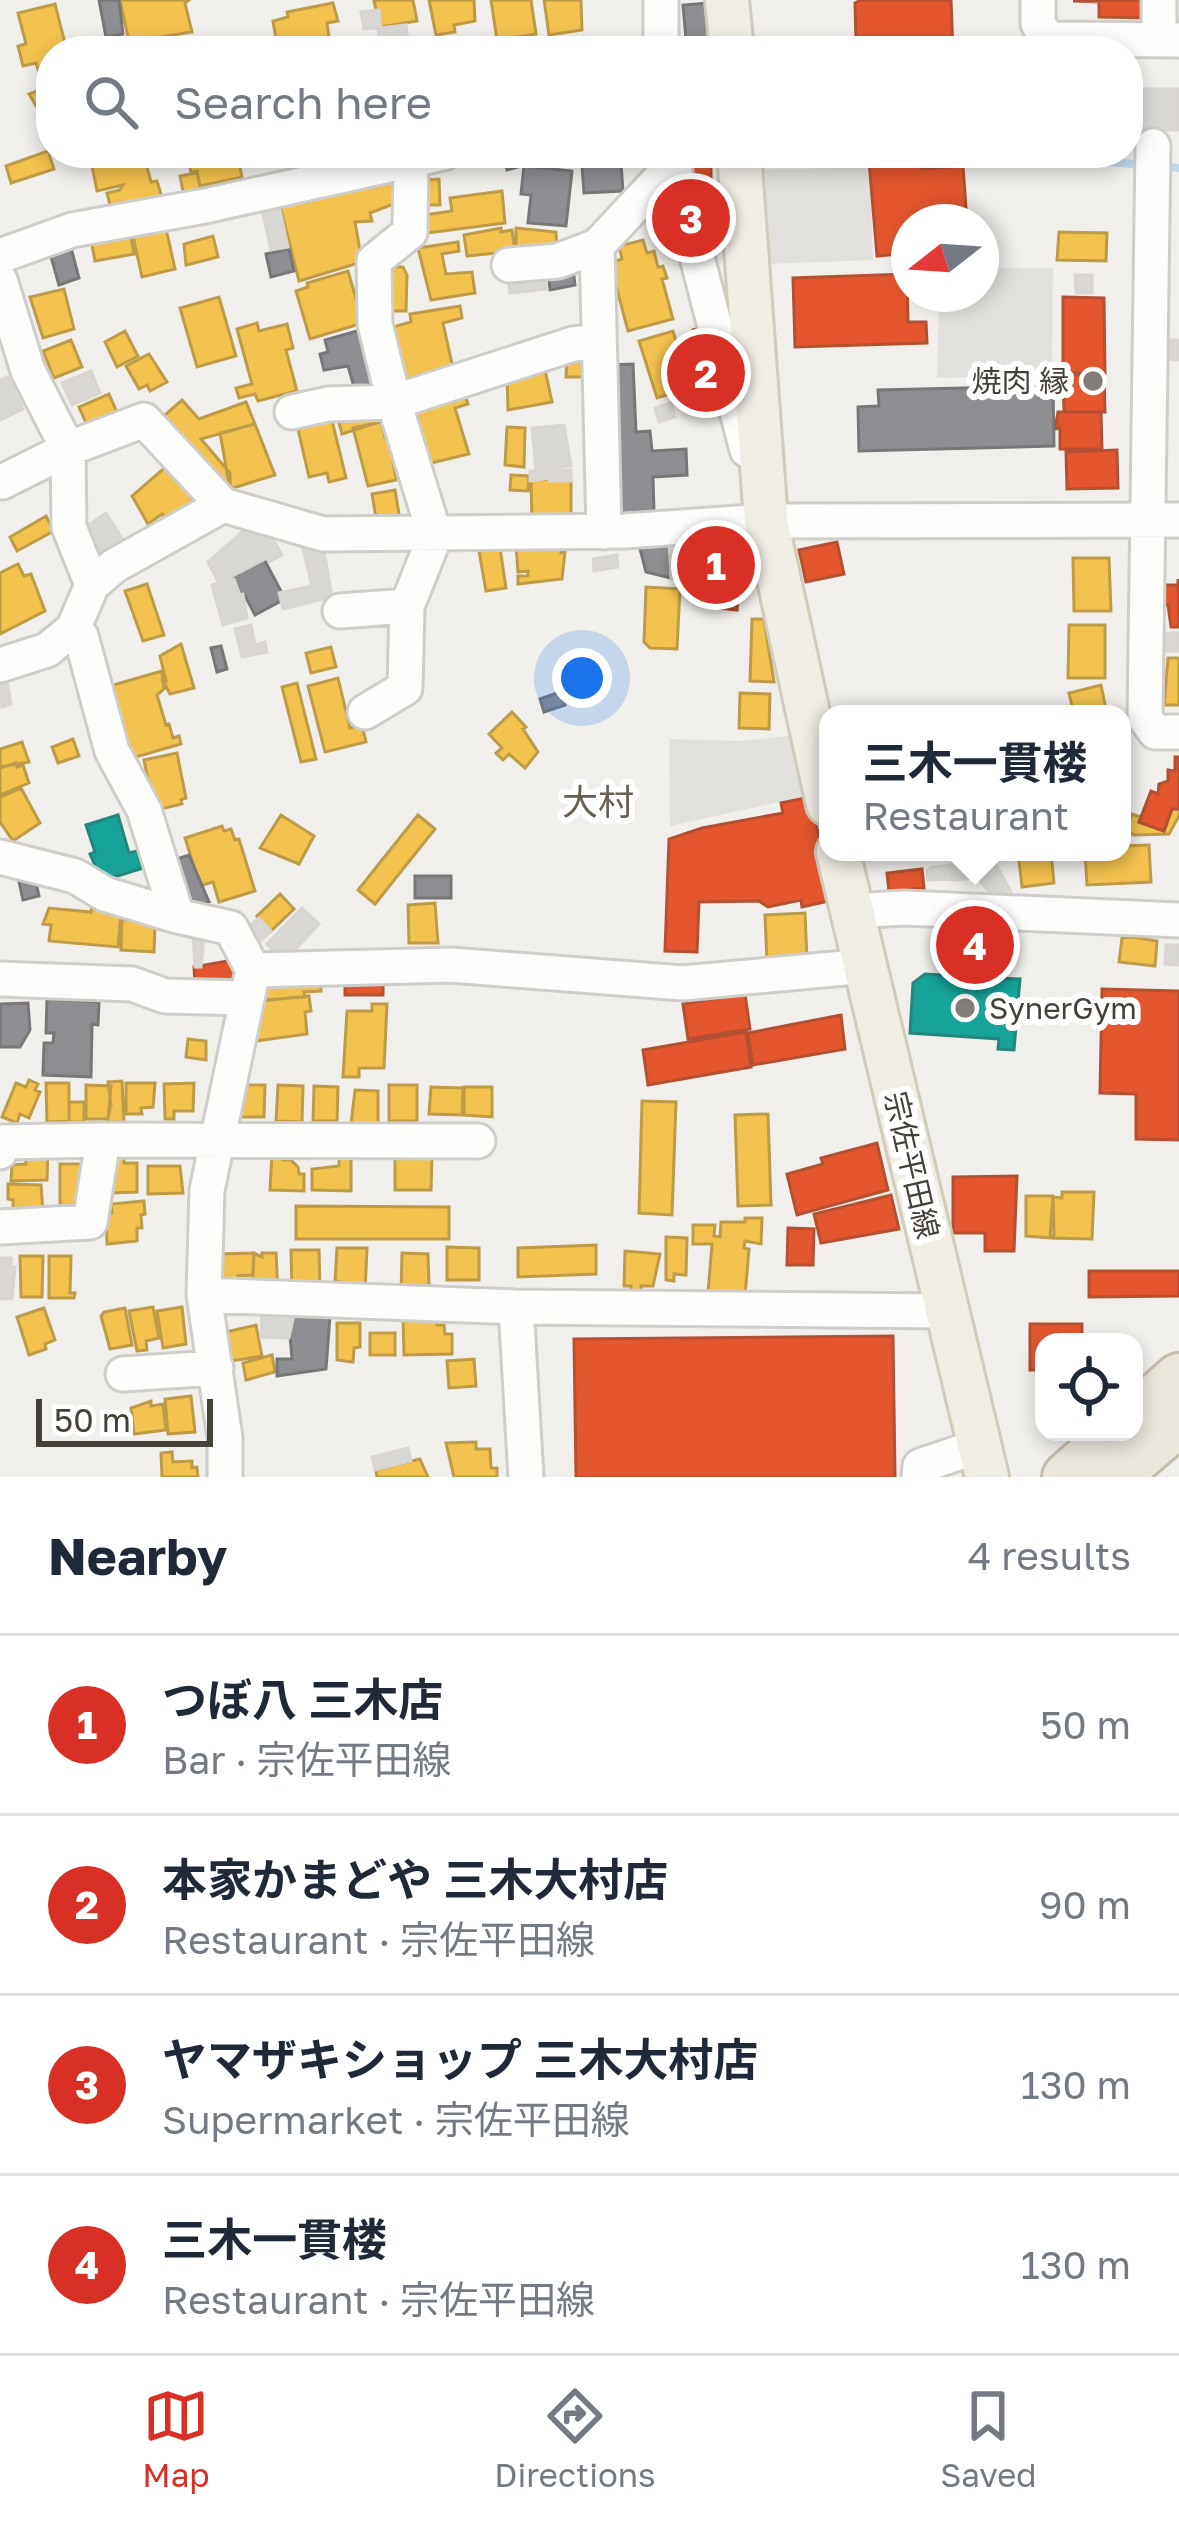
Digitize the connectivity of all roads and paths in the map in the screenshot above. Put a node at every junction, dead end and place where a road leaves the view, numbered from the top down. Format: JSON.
{"nodes":[{"id":1,"x":661,"y":0,"type":"edge"},
{"id":2,"x":728,"y":0,"type":"edge"},
{"id":3,"x":1038,"y":0,"type":"edge"},
{"id":4,"x":1159,"y":0,"type":"edge"},
{"id":5,"x":661,"y":36,"type":"edge"},
{"id":6,"x":731,"y":36,"type":"edge"},
{"id":7,"x":1047,"y":36,"type":"edge"},
{"id":8,"x":1169,"y":40,"type":"edge"},
{"id":9,"x":1153,"y":146,"type":"edge"},
{"id":10,"x":379,"y":168,"type":"edge"},
{"id":11,"x":411,"y":168,"type":"edge"},
{"id":12,"x":664,"y":168,"type":"edge"},
{"id":13,"x":673,"y":168,"type":"edge"},
{"id":14,"x":740,"y":168,"type":"edge"},
{"id":15,"x":597,"y":246,"type":"junction"},
{"id":16,"x":0,"y":256,"type":"edge"},
{"id":17,"x":509,"y":266,"type":"dead end"},
{"id":18,"x":0,"y":280,"type":"edge"},
{"id":19,"x":599,"y":341,"type":"junction"},
{"id":20,"x":394,"y":402,"type":"junction"},
{"id":21,"x":292,"y":412,"type":"dead end"},
{"id":22,"x":68,"y":449,"type":"junction"},
{"id":23,"x":2,"y":482,"type":"edge"},
{"id":24,"x":223,"y":505,"type":"junction"},
{"id":25,"x":1163,"y":519,"type":"edge"},
{"id":26,"x":766,"y":521,"type":"junction"},
{"id":27,"x":604,"y":532,"type":"junction"},
{"id":28,"x":435,"y":536,"type":"junction"},
{"id":29,"x":92,"y":585,"type":"junction"},
{"id":30,"x":407,"y":605,"type":"junction"},
{"id":31,"x":340,"y":611,"type":"dead end"},
{"id":32,"x":73,"y":629,"type":"junction"},
{"id":33,"x":0,"y":665,"type":"edge"},
{"id":34,"x":365,"y":712,"type":"dead end"},
{"id":35,"x":1179,"y":732,"type":"edge"},
{"id":36,"x":819,"y":763,"type":"edge"},
{"id":37,"x":0,"y":857,"type":"edge"},
{"id":38,"x":840,"y":861,"type":"edge"},
{"id":39,"x":851,"y":911,"type":"junction"},
{"id":40,"x":176,"y":916,"type":"junction"},
{"id":41,"x":1179,"y":920,"type":"edge"},
{"id":42,"x":866,"y":966,"type":"junction"},
{"id":43,"x":0,"y":979,"type":"edge"},
{"id":44,"x":250,"y":984,"type":"junction"},
{"id":45,"x":218,"y":1137,"type":"junction"},
{"id":46,"x":103,"y":1140,"type":"junction"},
{"id":47,"x":478,"y":1141,"type":"dead end"},
{"id":48,"x":0,"y":1152,"type":"edge"},
{"id":49,"x":0,"y":1227,"type":"edge"},
{"id":50,"x":204,"y":1295,"type":"junction"},
{"id":51,"x":516,"y":1307,"type":"junction"},
{"id":52,"x":946,"y":1311,"type":"junction"},
{"id":53,"x":216,"y":1368,"type":"junction"},
{"id":54,"x":123,"y":1374,"type":"dead end"},
{"id":55,"x":1179,"y":1378,"type":"edge"},
{"id":56,"x":1143,"y":1410,"type":"edge"},
{"id":57,"x":1179,"y":1421,"type":"edge"},
{"id":58,"x":1108,"y":1441,"type":"edge"},
{"id":59,"x":983,"y":1462,"type":"edge"},
{"id":60,"x":225,"y":1477,"type":"edge"},
{"id":61,"x":526,"y":1477,"type":"edge"},
{"id":62,"x":920,"y":1477,"type":"edge"},
{"id":63,"x":1067,"y":1477,"type":"edge"},
{"id":64,"x":1114,"y":1477,"type":"edge"}],
"edges":[{"from":1,"to":5,"type":"street"},
{"from":2,"to":6,"type":"main road"},
{"from":3,"to":7,"type":"street"},
{"from":4,"to":8,"type":"street"},
{"from":9,"to":25,"type":"street"},
{"from":10,"to":16,"type":"street"},
{"from":11,"to":20,"type":"street"},
{"from":12,"to":15,"type":"street"},
{"from":13,"to":26,"type":"street"},
{"from":14,"to":26,"type":"main road"},
{"from":15,"to":17,"type":"street"},
{"from":15,"to":19,"type":"street"},
{"from":18,"to":22,"type":"street"},
{"from":19,"to":20,"type":"street"},
{"from":19,"to":27,"type":"street"},
{"from":20,"to":21,"type":"street"},
{"from":20,"to":28,"type":"street"},
{"from":22,"to":23,"type":"street"},
{"from":22,"to":24,"type":"street"},
{"from":22,"to":29,"type":"street"},
{"from":24,"to":28,"type":"street"},
{"from":24,"to":29,"type":"street"},
{"from":25,"to":26,"type":"street"},
{"from":25,"to":35,"type":"street"},
{"from":26,"to":27,"type":"street"},
{"from":26,"to":36,"type":"main road"},
{"from":27,"to":28,"type":"street"},
{"from":28,"to":30,"type":"street"},
{"from":29,"to":32,"type":"street"},
{"from":30,"to":31,"type":"street"},
{"from":30,"to":34,"type":"street"},
{"from":32,"to":33,"type":"street"},
{"from":32,"to":40,"type":"street"},
{"from":37,"to":40,"type":"street"},
{"from":38,"to":39,"type":"main road","name":"宗佐平田線"},
{"from":39,"to":41,"type":"street"},
{"from":39,"to":42,"type":"main road","name":"宗佐平田線"},
{"from":40,"to":44,"type":"street"},
{"from":42,"to":44,"type":"street"},
{"from":42,"to":52,"type":"main road","name":"宗佐平田線"},
{"from":43,"to":44,"type":"street"},
{"from":44,"to":45,"type":"street"},
{"from":45,"to":46,"type":"street"},
{"from":45,"to":47,"type":"street"},
{"from":45,"to":50,"type":"street"},
{"from":46,"to":48,"type":"street"},
{"from":46,"to":49,"type":"street"},
{"from":50,"to":51,"type":"street"},
{"from":50,"to":53,"type":"street"},
{"from":51,"to":52,"type":"street"},
{"from":51,"to":61,"type":"street"},
{"from":52,"to":59,"type":"main road","name":"宗佐平田線"},
{"from":53,"to":54,"type":"street"},
{"from":53,"to":60,"type":"street"},
{"from":55,"to":56,"type":"highway"},
{"from":57,"to":64,"type":"highway"},
{"from":58,"to":63,"type":"highway"},
{"from":59,"to":62,"type":"street"}]}
